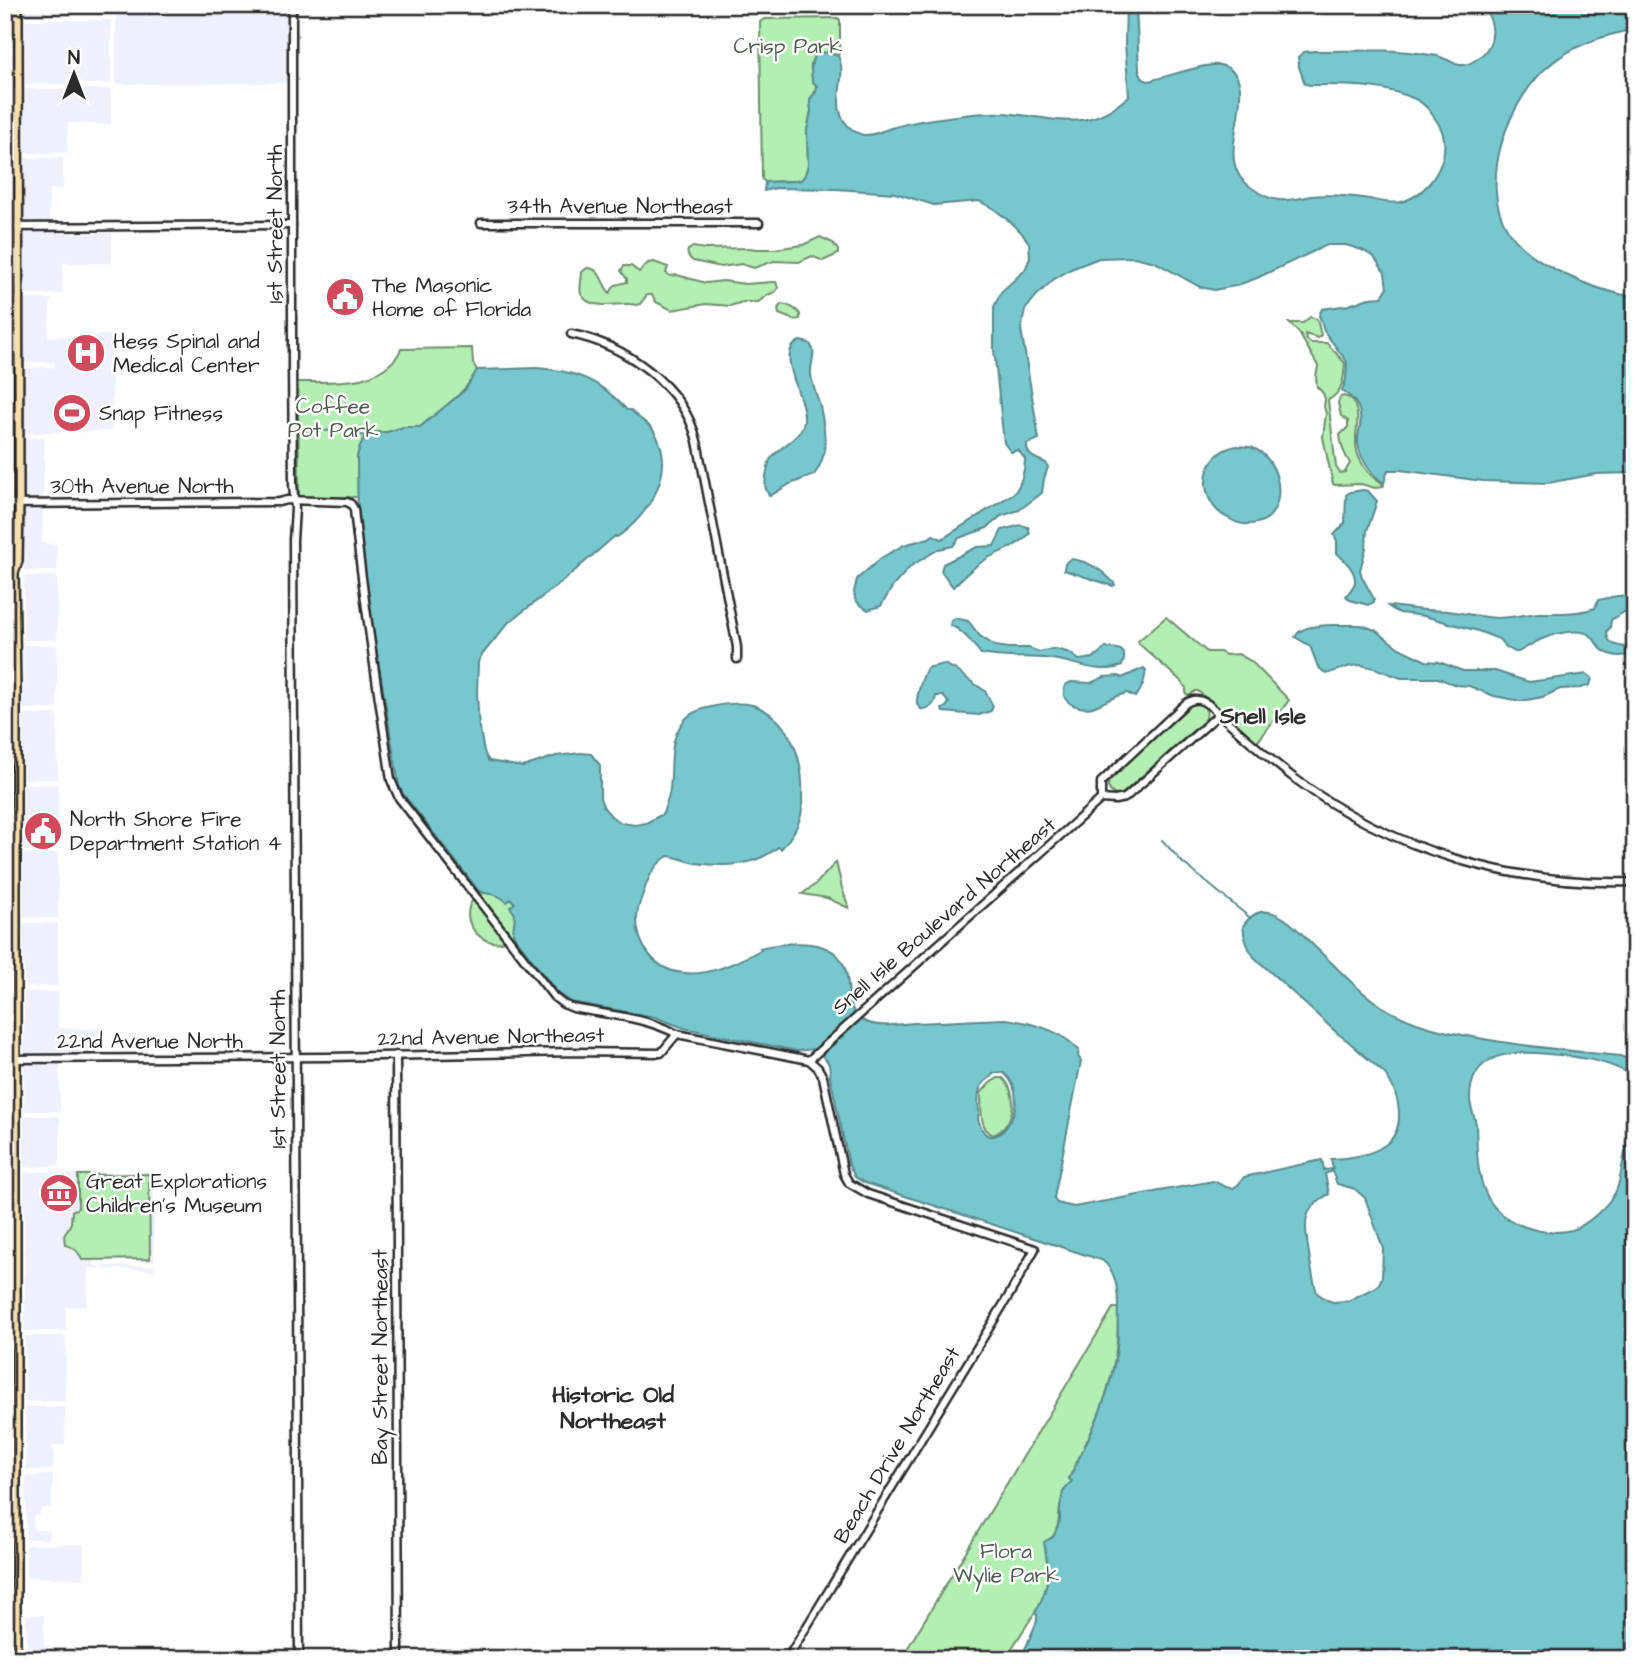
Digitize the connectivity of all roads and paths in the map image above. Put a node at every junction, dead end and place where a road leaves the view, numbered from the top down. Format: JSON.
{"nodes":[{"id":1,"x":8,"y":5,"type":"edge"},
{"id":2,"x":18,"y":5,"type":"edge"},
{"id":3,"x":292,"y":5,"type":"edge"},
{"id":4,"x":8,"y":18,"type":"junction"},
{"id":5,"x":18,"y":58,"type":"junction"},
{"id":6,"x":8,"y":86,"type":"junction"},
{"id":7,"x":18,"y":156,"type":"junction"},
{"id":8,"x":481,"y":223,"type":"dead end"},
{"id":9,"x":759,"y":223,"type":"dead end"},
{"id":10,"x":292,"y":225,"type":"junction"},
{"id":11,"x":7,"y":226,"type":"edge"},
{"id":12,"x":18,"y":227,"type":"junction"},
{"id":13,"x":8,"y":297,"type":"junction"},
{"id":14,"x":19,"y":330,"type":"junction"},
{"id":15,"x":570,"y":334,"type":"dead end"},
{"id":16,"x":9,"y":400,"type":"junction"},
{"id":17,"x":19,"y":435,"type":"junction"},
{"id":18,"x":293,"y":502,"type":"junction"},
{"id":19,"x":7,"y":504,"type":"edge"},
{"id":20,"x":19,"y":504,"type":"junction"},
{"id":21,"x":14,"y":573,"type":"junction"},
{"id":22,"x":740,"y":659,"type":"dead end"},
{"id":23,"x":1219,"y":714,"type":"junction"},
{"id":24,"x":1101,"y":799,"type":"junction"},
{"id":25,"x":1635,"y":882,"type":"edge"},
{"id":26,"x":677,"y":1034,"type":"junction"},
{"id":27,"x":396,"y":1055,"type":"junction"},
{"id":28,"x":296,"y":1057,"type":"junction"},
{"id":29,"x":5,"y":1059,"type":"edge"},
{"id":30,"x":16,"y":1059,"type":"junction"},
{"id":31,"x":809,"y":1059,"type":"junction"},
{"id":32,"x":16,"y":1659,"type":"edge"},
{"id":33,"x":299,"y":1659,"type":"edge"},
{"id":34,"x":399,"y":1659,"type":"edge"},
{"id":35,"x":787,"y":1659,"type":"edge"}],
"edges":[{"from":1,"to":4,"type":"main road"},
{"from":2,"to":5,"type":"main road"},
{"from":3,"to":10,"type":"street","name":"1st Street North"},
{"from":4,"to":5,"type":"main road"},
{"from":4,"to":6,"type":"main road"},
{"from":5,"to":7,"type":"main road"},
{"from":6,"to":7,"type":"main road"},
{"from":6,"to":11,"type":"main road"},
{"from":7,"to":12,"type":"main road"},
{"from":8,"to":9,"type":"street","name":"34th Avenue Northeast"},
{"from":10,"to":12,"type":"street"},
{"from":10,"to":18,"type":"street","name":"1st Street North"},
{"from":11,"to":12,"type":"street"},
{"from":11,"to":13,"type":"main road"},
{"from":12,"to":14,"type":"main road"},
{"from":13,"to":14,"type":"main road"},
{"from":13,"to":16,"type":"main road"},
{"from":14,"to":17,"type":"main road"},
{"from":15,"to":22,"type":"street"},
{"from":16,"to":17,"type":"main road"},
{"from":16,"to":19,"type":"main road"},
{"from":17,"to":20,"type":"main road"},
{"from":18,"to":20,"type":"street","name":"30th Avenue North"},
{"from":18,"to":26,"type":"street"},
{"from":18,"to":28,"type":"street","name":"1st Street North"},
{"from":19,"to":20,"type":"street","name":"30th Avenue North"},
{"from":19,"to":21,"type":"main road"},
{"from":20,"to":21,"type":"main road"},
{"from":21,"to":30,"type":"main road"},
{"from":23,"to":24,"type":"street","name":"Snell Isle Boulevard Northeast"},
{"from":23,"to":24,"type":"street","name":"Snell Isle Boulevard Northeast"},
{"from":23,"to":25,"type":"street","name":"Snell Isle Boulevard Northeast"},
{"from":24,"to":31,"type":"street","name":"Snell Isle Boulevard Northeast"},
{"from":26,"to":27,"type":"street","name":"22nd Avenue Northeast"},
{"from":26,"to":31,"type":"street"},
{"from":27,"to":28,"type":"street","name":"22nd Avenue Northeast"},
{"from":27,"to":34,"type":"street","name":"Bay Street Northeast"},
{"from":28,"to":30,"type":"street","name":"22nd Avenue North"},
{"from":28,"to":33,"type":"street","name":"1st Street North"},
{"from":29,"to":30,"type":"street","name":"22nd Avenue North"},
{"from":30,"to":32,"type":"main road"},
{"from":31,"to":35,"type":"street","name":"Beach Drive Northeast"}]}
